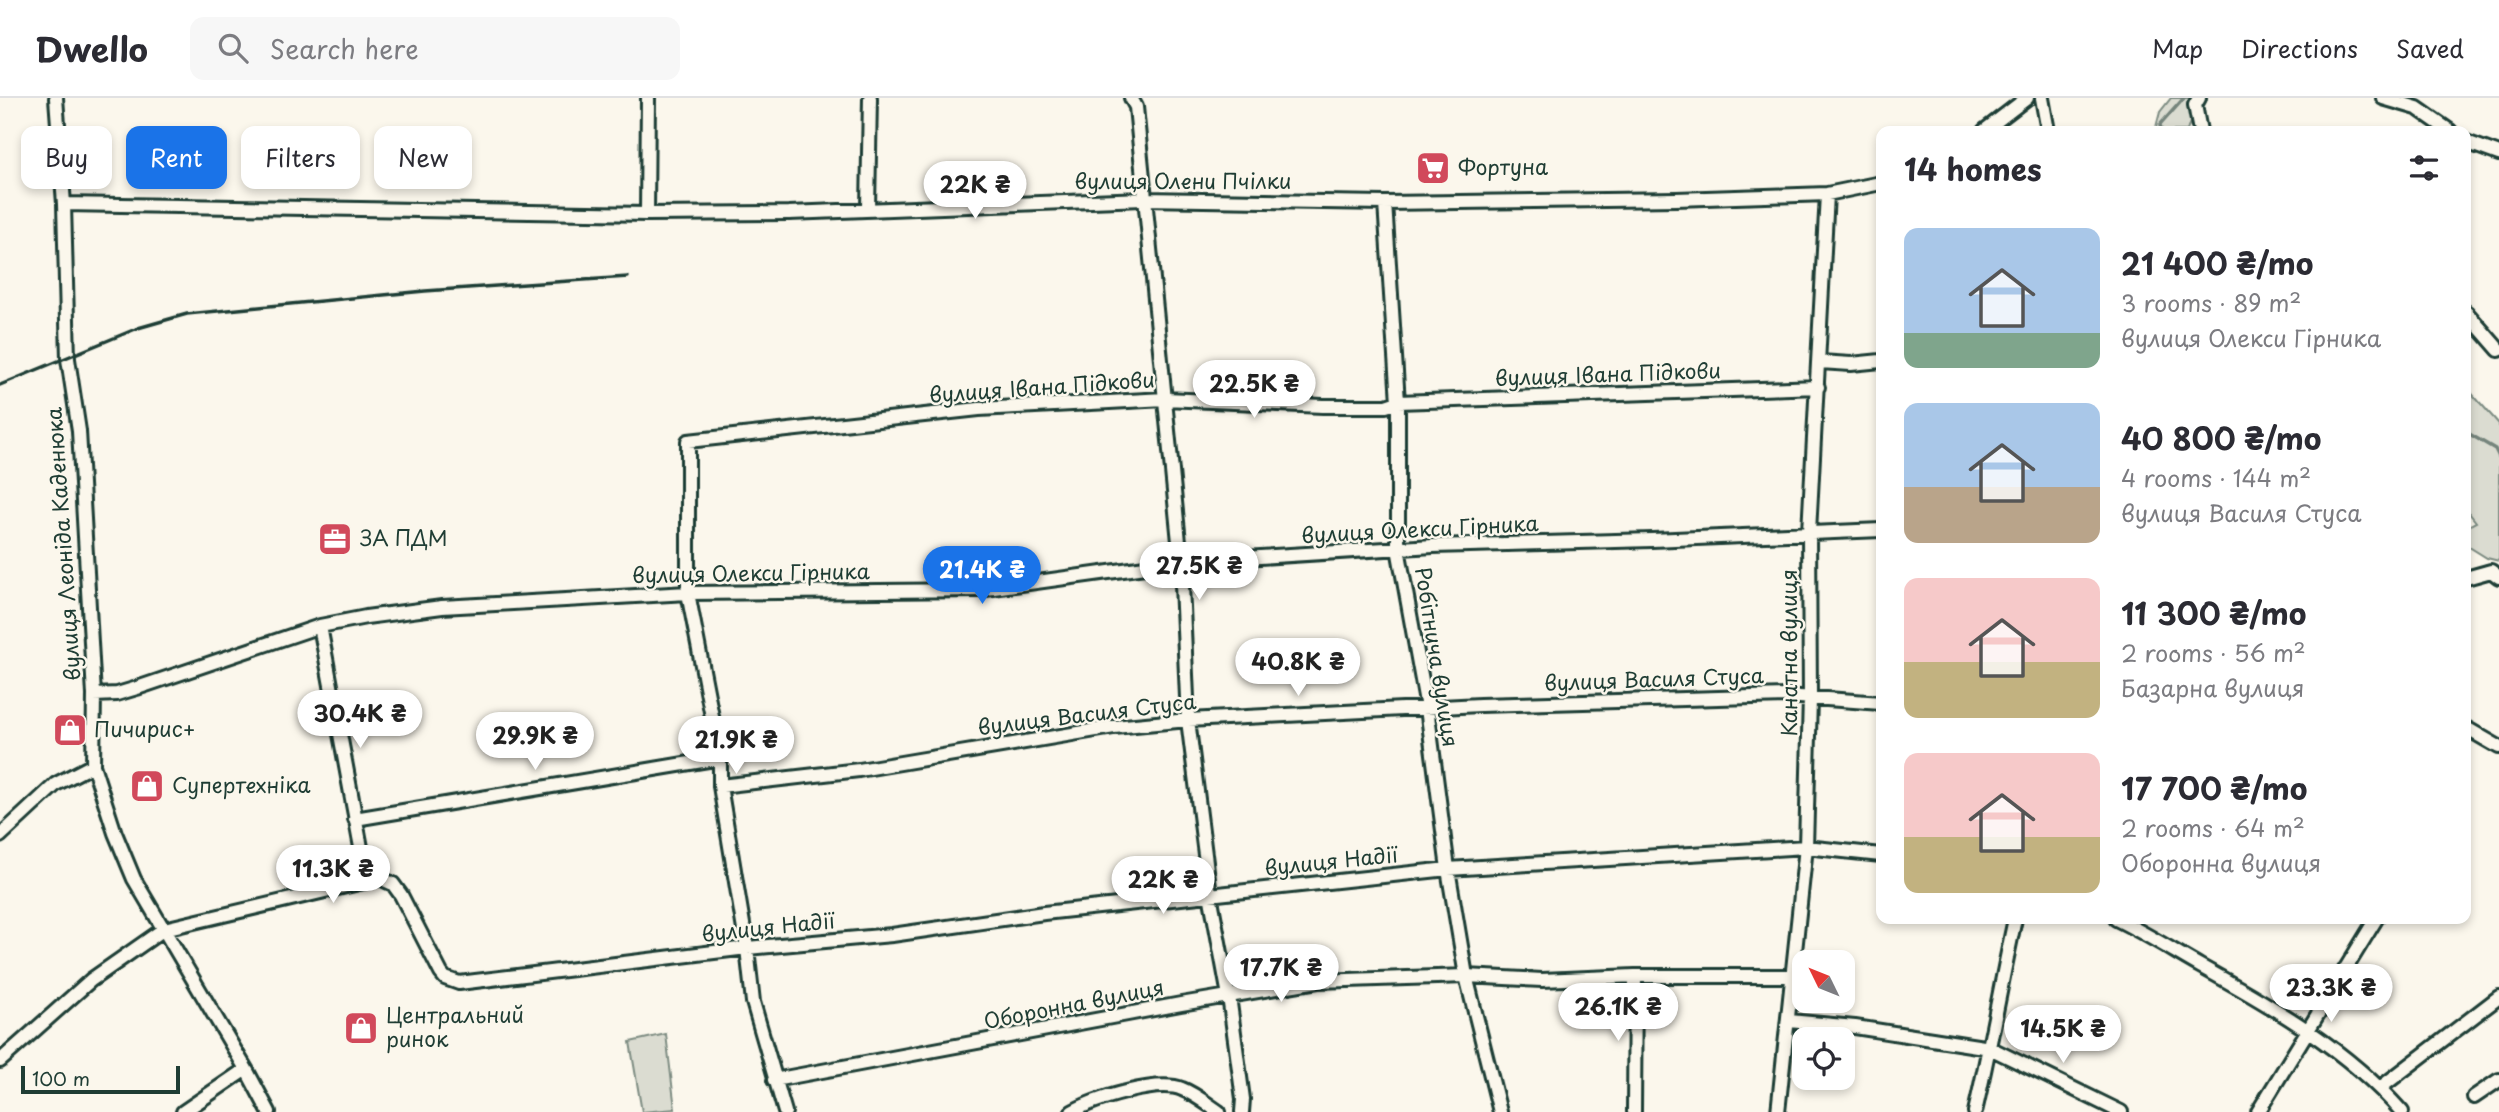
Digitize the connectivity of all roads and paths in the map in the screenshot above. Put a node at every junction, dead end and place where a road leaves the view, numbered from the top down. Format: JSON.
{"nodes":[{"id":1,"x":56,"y":98,"type":"edge"},
{"id":2,"x":648,"y":98,"type":"edge"},
{"id":3,"x":870,"y":98,"type":"edge"},
{"id":4,"x":1131,"y":98,"type":"edge"},
{"id":5,"x":2027,"y":98,"type":"edge"},
{"id":6,"x":2042,"y":98,"type":"edge"},
{"id":7,"x":2199,"y":98,"type":"edge"},
{"id":8,"x":2383,"y":98,"type":"edge"},
{"id":9,"x":2413,"y":103,"type":"edge"},
{"id":10,"x":1991,"y":126,"type":"edge"},
{"id":11,"x":2047,"y":126,"type":"edge"},
{"id":12,"x":2199,"y":126,"type":"edge"},
{"id":13,"x":2443,"y":126,"type":"edge"},
{"id":14,"x":2471,"y":144,"type":"edge"},
{"id":15,"x":2499,"y":154,"type":"edge"},
{"id":16,"x":1876,"y":184,"type":"edge"},
{"id":17,"x":1827,"y":194,"type":"junction"},
{"id":18,"x":1143,"y":198,"type":"junction"},
{"id":19,"x":1385,"y":203,"type":"junction"},
{"id":20,"x":64,"y":204,"type":"junction"},
{"id":21,"x":868,"y":208,"type":"junction"},
{"id":22,"x":647,"y":214,"type":"junction"},
{"id":23,"x":2471,"y":318,"type":"edge"},
{"id":24,"x":2499,"y":350,"type":"edge"},
{"id":25,"x":1820,"y":362,"type":"junction"},
{"id":26,"x":1876,"y":362,"type":"edge"},
{"id":27,"x":1818,"y":387,"type":"junction"},
{"id":28,"x":1165,"y":399,"type":"junction"},
{"id":29,"x":1398,"y":402,"type":"junction"},
{"id":30,"x":1876,"y":530,"type":"edge"},
{"id":31,"x":1809,"y":532,"type":"junction"},
{"id":32,"x":1398,"y":548,"type":"junction"},
{"id":33,"x":1181,"y":562,"type":"junction"},
{"id":34,"x":2495,"y":574,"type":"edge"},
{"id":35,"x":2471,"y":578,"type":"edge"},
{"id":36,"x":688,"y":593,"type":"junction"},
{"id":37,"x":320,"y":626,"type":"junction"},
{"id":38,"x":94,"y":695,"type":"junction"},
{"id":39,"x":1810,"y":698,"type":"junction"},
{"id":40,"x":1876,"y":704,"type":"edge"},
{"id":41,"x":1427,"y":708,"type":"junction"},
{"id":42,"x":1188,"y":720,"type":"junction"},
{"id":43,"x":2471,"y":731,"type":"edge"},
{"id":44,"x":2499,"y":747,"type":"edge"},
{"id":45,"x":720,"y":758,"type":"junction"},
{"id":46,"x":93,"y":765,"type":"junction"},
{"id":47,"x":719,"y":786,"type":"junction"},
{"id":48,"x":355,"y":819,"type":"junction"},
{"id":49,"x":0,"y":836,"type":"edge"},
{"id":50,"x":1806,"y":847,"type":"junction"},
{"id":51,"x":1876,"y":854,"type":"edge"},
{"id":52,"x":1448,"y":869,"type":"junction"},
{"id":53,"x":367,"y":880,"type":"junction"},
{"id":54,"x":1210,"y":894,"type":"junction"},
{"id":55,"x":2014,"y":924,"type":"edge"},
{"id":56,"x":2125,"y":924,"type":"edge"},
{"id":57,"x":2373,"y":924,"type":"edge"},
{"id":58,"x":164,"y":929,"type":"junction"},
{"id":59,"x":747,"y":948,"type":"junction"},
{"id":60,"x":1796,"y":950,"type":"edge"},
{"id":61,"x":1466,"y":975,"type":"junction"},
{"id":62,"x":1635,"y":976,"type":"junction"},
{"id":63,"x":1792,"y":976,"type":"edge"},
{"id":64,"x":1792,"y":987,"type":"edge"},
{"id":65,"x":1229,"y":996,"type":"junction"},
{"id":66,"x":2499,"y":997,"type":"edge"},
{"id":67,"x":1789,"y":1020,"type":"junction"},
{"id":68,"x":2308,"y":1030,"type":"junction"},
{"id":69,"x":1990,"y":1048,"type":"junction"},
{"id":70,"x":0,"y":1061,"type":"edge"},
{"id":71,"x":246,"y":1069,"type":"junction"},
{"id":72,"x":775,"y":1080,"type":"junction"},
{"id":73,"x":2499,"y":1080,"type":"edge"},
{"id":74,"x":2380,"y":1088,"type":"junction"},
{"id":75,"x":2474,"y":1097,"type":"dead end"},
{"id":76,"x":183,"y":1112,"type":"edge"},
{"id":77,"x":269,"y":1112,"type":"edge"},
{"id":78,"x":785,"y":1112,"type":"edge"},
{"id":79,"x":1072,"y":1112,"type":"edge"},
{"id":80,"x":1219,"y":1112,"type":"edge"},
{"id":81,"x":1242,"y":1112,"type":"edge"},
{"id":82,"x":1500,"y":1112,"type":"edge"},
{"id":83,"x":1634,"y":1112,"type":"edge"},
{"id":84,"x":1778,"y":1112,"type":"edge"},
{"id":85,"x":1975,"y":1112,"type":"edge"},
{"id":86,"x":2121,"y":1112,"type":"edge"},
{"id":87,"x":2258,"y":1112,"type":"edge"},
{"id":88,"x":2402,"y":1112,"type":"edge"}],
"edges":[{"from":1,"to":20,"type":"street","name":"вулиця Леоніда Каденюка"},
{"from":2,"to":22,"type":"street"},
{"from":3,"to":21,"type":"street"},
{"from":4,"to":18,"type":"street"},
{"from":5,"to":10,"type":"street"},
{"from":6,"to":11,"type":"street"},
{"from":7,"to":12,"type":"street"},
{"from":8,"to":9,"type":"street"},
{"from":9,"to":13,"type":"street"},
{"from":14,"to":15,"type":"street"},
{"from":16,"to":17,"type":"street","name":"вулиця Олени Пчілки"},
{"from":17,"to":19,"type":"street","name":"вулиця Олени Пчілки"},
{"from":17,"to":25,"type":"street","name":"Канатна вулиця"},
{"from":18,"to":19,"type":"street","name":"вулиця Олени Пчілки"},
{"from":18,"to":21,"type":"street","name":"вулиця Олени Пчілки"},
{"from":18,"to":28,"type":"street"},
{"from":19,"to":29,"type":"street","name":"Робітнича вулиця"},
{"from":20,"to":22,"type":"street","name":"вулиця Олени Пчілки"},
{"from":20,"to":38,"type":"street","name":"вулиця Леоніда Каденюка"},
{"from":21,"to":22,"type":"street","name":"вулиця Олени Пчілки"},
{"from":23,"to":24,"type":"street"},
{"from":25,"to":26,"type":"street"},
{"from":25,"to":27,"type":"street","name":"Канатна вулиця"},
{"from":27,"to":29,"type":"street","name":"вулиця Івана Підкови"},
{"from":27,"to":31,"type":"street","name":"Канатна вулиця"},
{"from":28,"to":29,"type":"street","name":"вулиця Івана Підкови"},
{"from":28,"to":33,"type":"street"},
{"from":28,"to":36,"type":"street","name":"вулиця Івана Підкови"},
{"from":29,"to":32,"type":"street","name":"Робітнича вулиця"},
{"from":30,"to":31,"type":"street","name":"вулиця Олекси Гірника"},
{"from":31,"to":32,"type":"street","name":"вулиця Олекси Гірника"},
{"from":31,"to":39,"type":"street","name":"Канатна вулиця"},
{"from":32,"to":33,"type":"street","name":"вулиця Олекси Гірника"},
{"from":32,"to":41,"type":"street","name":"Робітнича вулиця"},
{"from":33,"to":36,"type":"street","name":"вулиця Олекси Гірника"},
{"from":33,"to":42,"type":"street"},
{"from":34,"to":35,"type":"street"},
{"from":36,"to":37,"type":"street","name":"вулиця Олекси Гірника"},
{"from":36,"to":45,"type":"street"},
{"from":37,"to":38,"type":"street","name":"вулиця Олекси Гірника"},
{"from":37,"to":48,"type":"street"},
{"from":38,"to":46,"type":"street","name":"вулиця Леоніда Каденюка"},
{"from":39,"to":40,"type":"street","name":"вулиця Василя Стуса"},
{"from":39,"to":41,"type":"street","name":"вулиця Василя Стуса"},
{"from":39,"to":50,"type":"street","name":"Канатна вулиця"},
{"from":41,"to":42,"type":"street","name":"вулиця Василя Стуса"},
{"from":41,"to":52,"type":"street","name":"Робітнича вулиця"},
{"from":42,"to":47,"type":"street","name":"вулиця Василя Стуса"},
{"from":42,"to":54,"type":"street"},
{"from":43,"to":44,"type":"street"},
{"from":45,"to":47,"type":"street"},
{"from":45,"to":48,"type":"street"},
{"from":46,"to":49,"type":"street"},
{"from":46,"to":58,"type":"street","name":"вулиця Леоніда Каденюка"},
{"from":47,"to":59,"type":"street"},
{"from":48,"to":53,"type":"street"},
{"from":50,"to":51,"type":"street","name":"вулиця Надії"},
{"from":50,"to":52,"type":"street","name":"вулиця Надії"},
{"from":50,"to":60,"type":"street","name":"Канатна вулиця"},
{"from":52,"to":54,"type":"street","name":"вулиця Надії"},
{"from":52,"to":61,"type":"street","name":"Робітнича вулиця"},
{"from":53,"to":58,"type":"street"},
{"from":53,"to":59,"type":"street","name":"вулиця Надії"},
{"from":54,"to":59,"type":"street","name":"вулиця Надії"},
{"from":54,"to":65,"type":"street"},
{"from":55,"to":69,"type":"street"},
{"from":56,"to":68,"type":"street"},
{"from":57,"to":68,"type":"street"},
{"from":58,"to":70,"type":"street"},
{"from":58,"to":71,"type":"street","name":"вулиця Леоніда Каденюка"},
{"from":59,"to":72,"type":"street"},
{"from":61,"to":62,"type":"street","name":"Оборонна вулиця"},
{"from":61,"to":65,"type":"street","name":"Оборонна вулиця"},
{"from":61,"to":82,"type":"street","name":"Робітнича вулиця"},
{"from":62,"to":63,"type":"street","name":"Оборонна вулиця"},
{"from":62,"to":83,"type":"street"},
{"from":64,"to":67,"type":"street","name":"Канатна вулиця"},
{"from":65,"to":72,"type":"street","name":"Оборонна вулиця"},
{"from":65,"to":81,"type":"street"},
{"from":66,"to":74,"type":"street"},
{"from":67,"to":69,"type":"street"},
{"from":67,"to":84,"type":"street","name":"Канатна вулиця"},
{"from":68,"to":74,"type":"street"},
{"from":68,"to":87,"type":"street"},
{"from":69,"to":85,"type":"street"},
{"from":69,"to":86,"type":"street"},
{"from":71,"to":76,"type":"street"},
{"from":71,"to":77,"type":"street","name":"вулиця Леоніда Каденюка"},
{"from":72,"to":78,"type":"street"},
{"from":73,"to":75,"type":"street"},
{"from":74,"to":88,"type":"street"},
{"from":79,"to":80,"type":"street"}]}
